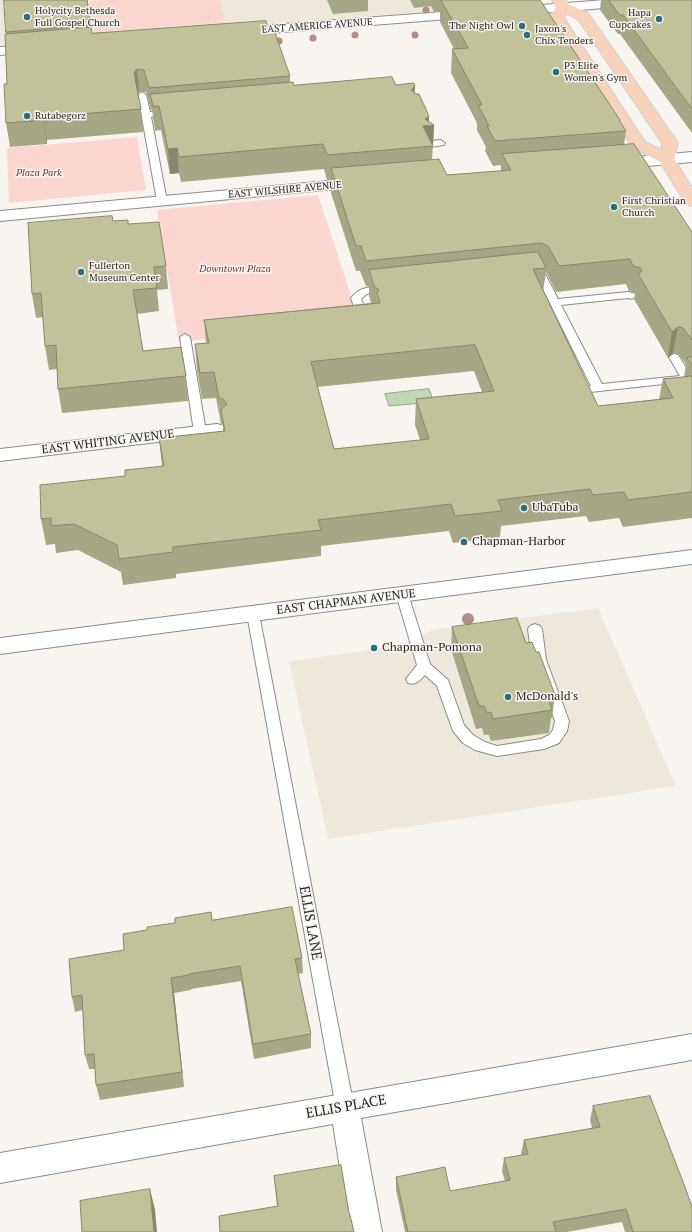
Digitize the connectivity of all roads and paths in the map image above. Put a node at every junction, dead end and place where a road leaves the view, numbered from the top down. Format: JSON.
{"nodes":[{"id":1,"x":654,"y":0,"type":"edge"},
{"id":2,"x":560,"y":3,"type":"edge"},
{"id":3,"x":500,"y":12,"type":"edge"},
{"id":4,"x":485,"y":13,"type":"edge"},
{"id":5,"x":229,"y":33,"type":"edge"},
{"id":6,"x":47,"y":47,"type":"edge"},
{"id":7,"x":0,"y":51,"type":"edge"},
{"id":8,"x":142,"y":95,"type":"dead end"},
{"id":9,"x":177,"y":113,"type":"edge"},
{"id":10,"x":146,"y":116,"type":"junction"},
{"id":11,"x":162,"y":136,"type":"edge"},
{"id":12,"x":150,"y":137,"type":"junction"},
{"id":13,"x":441,"y":143,"type":"dead end"},
{"id":14,"x":430,"y":144,"type":"edge"},
{"id":15,"x":692,"y":157,"type":"edge"},
{"id":16,"x":666,"y":159,"type":"junction"},
{"id":17,"x":601,"y":165,"type":"edge"},
{"id":18,"x":377,"y":182,"type":"edge"},
{"id":19,"x":162,"y":201,"type":"junction"},
{"id":20,"x":692,"y":201,"type":"edge"},
{"id":21,"x":0,"y":216,"type":"edge"},
{"id":22,"x":523,"y":273,"type":"edge"},
{"id":23,"x":396,"y":287,"type":"edge"},
{"id":24,"x":630,"y":295,"type":"dead end"},
{"id":25,"x":555,"y":302,"type":"junction"},
{"id":26,"x":372,"y":316,"type":"edge"},
{"id":27,"x":185,"y":337,"type":"dead end"},
{"id":28,"x":674,"y":357,"type":"dead end"},
{"id":29,"x":689,"y":378,"type":"edge"},
{"id":30,"x":598,"y":388,"type":"junction"},
{"id":31,"x":586,"y":389,"type":"edge"},
{"id":32,"x":208,"y":431,"type":"joint"},
{"id":33,"x":0,"y":455,"type":"edge"},
{"id":34,"x":692,"y":557,"type":"edge"},
{"id":35,"x":402,"y":594,"type":"junction"},
{"id":36,"x":253,"y":614,"type":"junction"},
{"id":37,"x":535,"y":630,"type":"dead end"},
{"id":38,"x":0,"y":646,"type":"edge"},
{"id":39,"x":424,"y":666,"type":"junction"},
{"id":40,"x":413,"y":679,"type":"dead end"},
{"id":41,"x":692,"y":1048,"type":"edge"},
{"id":42,"x":345,"y":1108,"type":"junction"},
{"id":43,"x":0,"y":1168,"type":"edge"},
{"id":44,"x":366,"y":1232,"type":"edge"}],
"edges":[{"from":1,"to":2,"type":"street"},
{"from":2,"to":3,"type":"street"},
{"from":2,"to":16,"type":"main road"},
{"from":2,"to":16,"type":"main road"},
{"from":4,"to":5,"type":"street","name":"EAST AMERIGE AVENUE"},
{"from":6,"to":7,"type":"street"},
{"from":8,"to":10,"type":"lane"},
{"from":9,"to":10,"type":"lane"},
{"from":10,"to":12,"type":"lane"},
{"from":11,"to":12,"type":"lane"},
{"from":12,"to":19,"type":"lane"},
{"from":13,"to":14,"type":"lane"},
{"from":15,"to":16,"type":"street"},
{"from":16,"to":17,"type":"street"},
{"from":16,"to":20,"type":"main road"},
{"from":18,"to":19,"type":"street","name":"EAST WILSHIRE AVENUE"},
{"from":19,"to":21,"type":"street","name":"EAST WILSHIRE AVENUE"},
{"from":22,"to":25,"type":"lane"},
{"from":23,"to":26,"type":"lane"},
{"from":24,"to":25,"type":"lane"},
{"from":25,"to":30,"type":"lane"},
{"from":27,"to":32,"type":"lane"},
{"from":28,"to":29,"type":"lane"},
{"from":29,"to":30,"type":"lane"},
{"from":30,"to":31,"type":"lane"},
{"from":32,"to":33,"type":"street","name":"EAST WHITING AVENUE"},
{"from":34,"to":35,"type":"street","name":"EAST CHAPMAN AVENUE"},
{"from":35,"to":36,"type":"street","name":"EAST CHAPMAN AVENUE"},
{"from":35,"to":39,"type":"lane"},
{"from":36,"to":38,"type":"street","name":"EAST CHAPMAN AVENUE"},
{"from":36,"to":42,"type":"lane","name":"ELLIS LANE"},
{"from":37,"to":39,"type":"lane"},
{"from":39,"to":40,"type":"lane"},
{"from":41,"to":42,"type":"street","name":"ELLIS PLACE"},
{"from":42,"to":43,"type":"street","name":"ELLIS PLACE"},
{"from":42,"to":44,"type":"street","name":"ELLIS LANE"}]}
